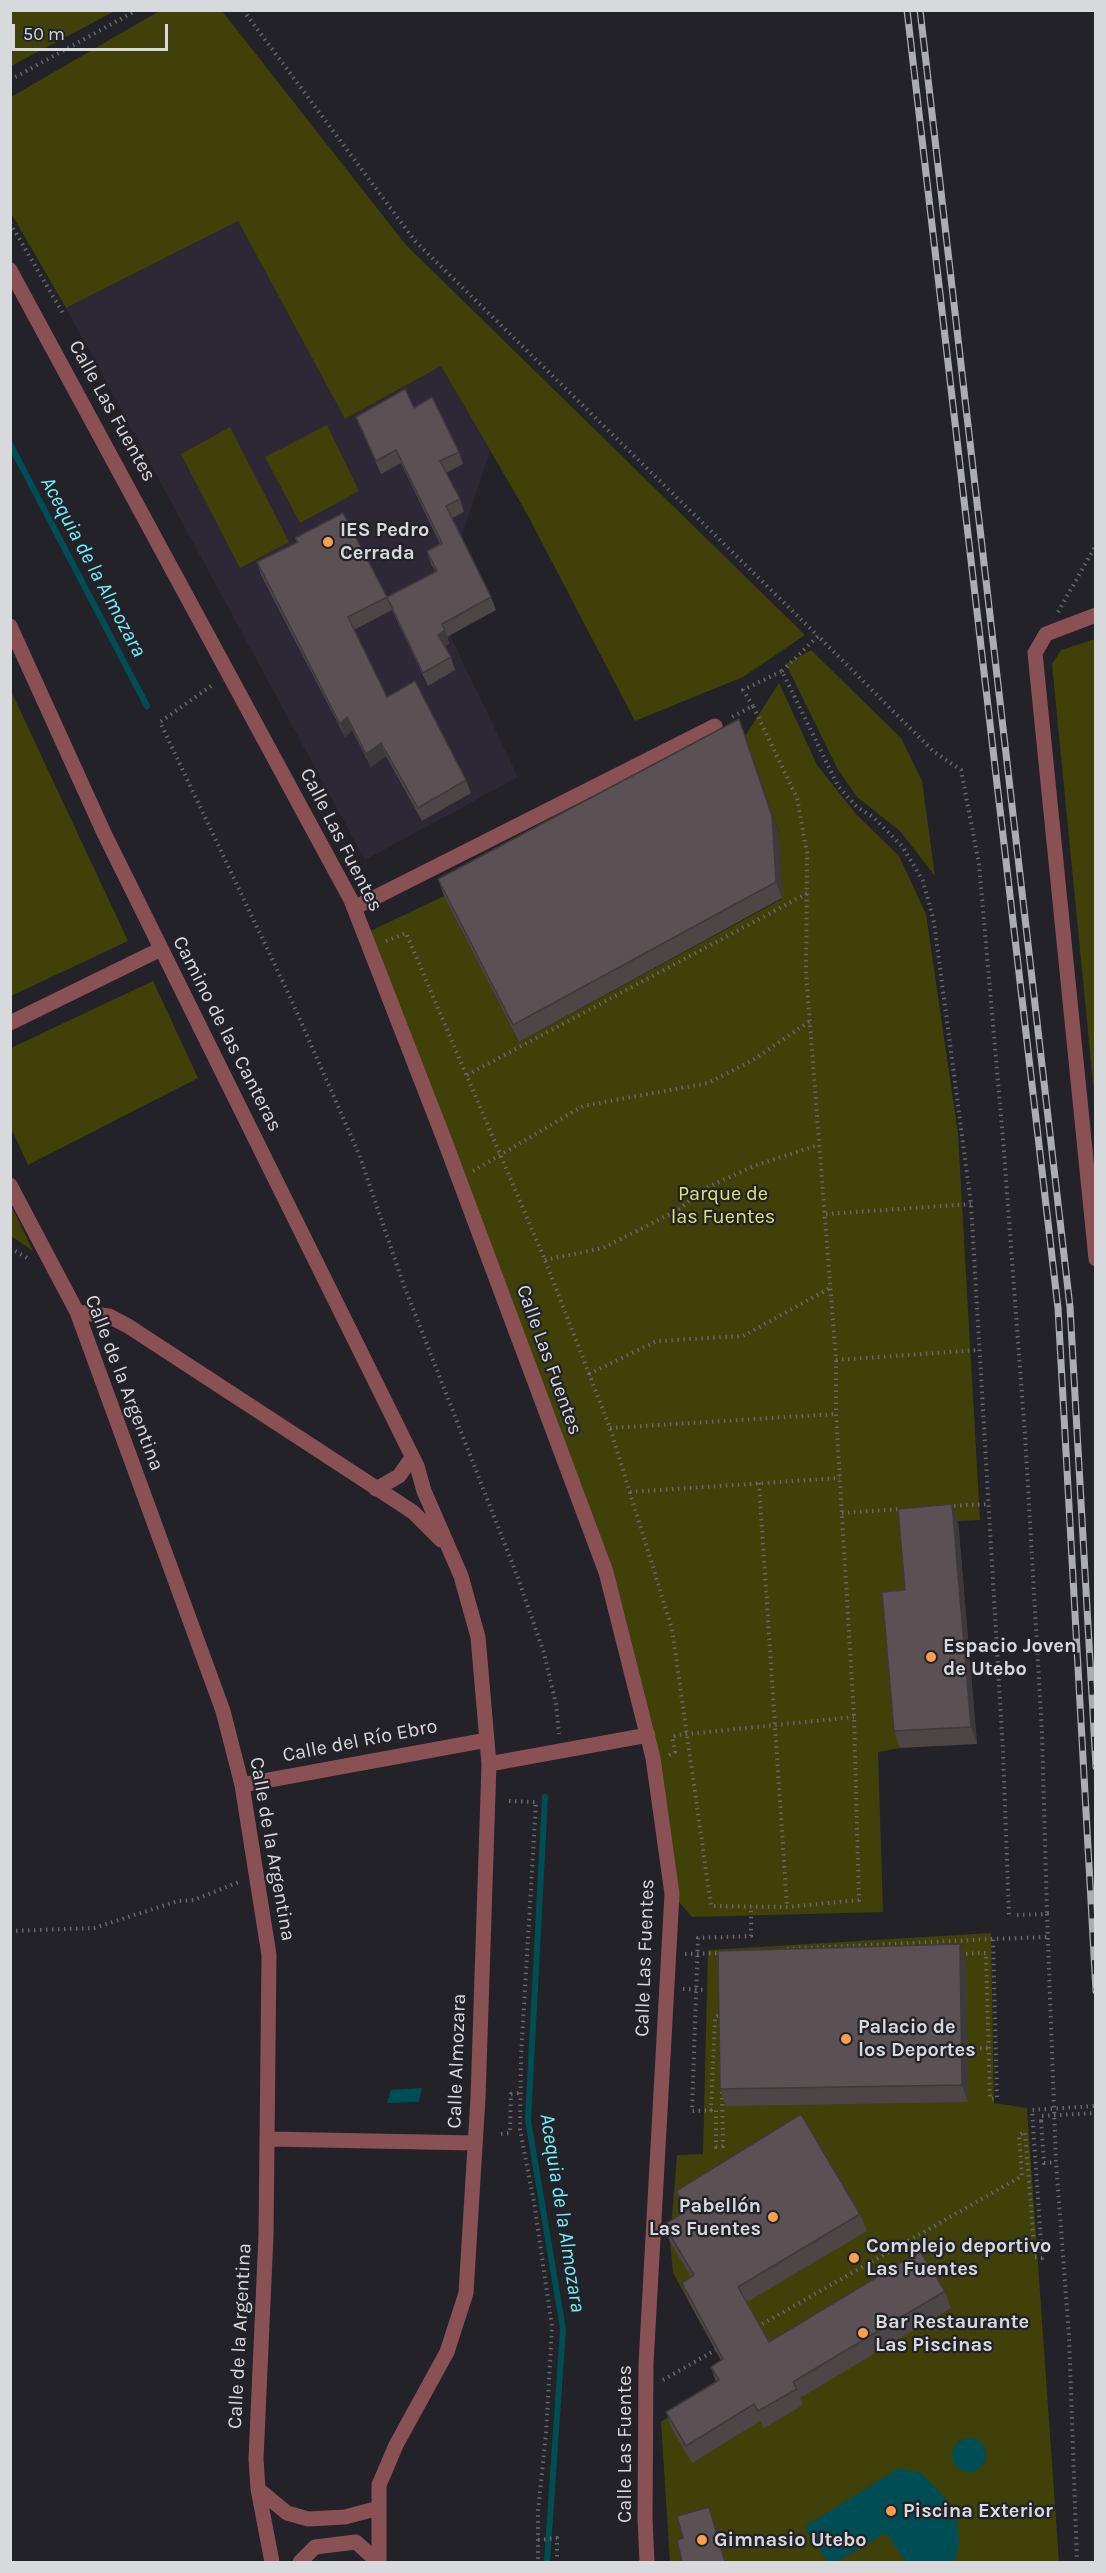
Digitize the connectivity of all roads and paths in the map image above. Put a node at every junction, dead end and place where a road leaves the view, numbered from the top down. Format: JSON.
{"nodes":[{"id":1,"x":137,"y":10,"type":"edge"},
{"id":2,"x":243,"y":10,"type":"edge"},
{"id":3,"x":10,"y":80,"type":"edge"},
{"id":4,"x":10,"y":223,"type":"edge"},
{"id":5,"x":10,"y":270,"type":"edge"},
{"id":6,"x":64,"y":315,"type":"dead end"},
{"id":7,"x":1095,"y":545,"type":"edge"},
{"id":8,"x":1095,"y":615,"type":"edge"},
{"id":9,"x":10,"y":626,"type":"edge"},
{"id":10,"x":1054,"y":631,"type":"junction"},
{"id":11,"x":818,"y":636,"type":"junction"},
{"id":12,"x":782,"y":671,"type":"junction"},
{"id":13,"x":211,"y":686,"type":"dead end"},
{"id":14,"x":753,"y":706,"type":"junction"},
{"id":15,"x":715,"y":726,"type":"joint"},
{"id":16,"x":808,"y":892,"type":"junction"},
{"id":17,"x":354,"y":908,"type":"junction"},
{"id":18,"x":161,"y":949,"type":"junction"},
{"id":19,"x":421,"y":964,"type":"dead end"},
{"id":20,"x":810,"y":1021,"type":"junction"},
{"id":21,"x":10,"y":1023,"type":"edge"},
{"id":22,"x":467,"y":1075,"type":"junction"},
{"id":23,"x":818,"y":1145,"type":"junction"},
{"id":24,"x":500,"y":1156,"type":"junction"},
{"id":25,"x":459,"y":1179,"type":"junction"},
{"id":26,"x":10,"y":1185,"type":"edge"},
{"id":27,"x":970,"y":1204,"type":"junction"},
{"id":28,"x":826,"y":1214,"type":"junction"},
{"id":29,"x":1095,"y":1259,"type":"edge"},
{"id":30,"x":544,"y":1260,"type":"junction"},
{"id":31,"x":830,"y":1288,"type":"junction"},
{"id":32,"x":77,"y":1312,"type":"junction"},
{"id":33,"x":979,"y":1350,"type":"junction"},
{"id":34,"x":836,"y":1360,"type":"junction"},
{"id":35,"x":589,"y":1374,"type":"junction"},
{"id":36,"x":836,"y":1414,"type":"junction"},
{"id":37,"x":610,"y":1428,"type":"junction"},
{"id":38,"x":411,"y":1459,"type":"junction"},
{"id":39,"x":840,"y":1478,"type":"junction"},
{"id":40,"x":421,"y":1480,"type":"junction"},
{"id":41,"x":759,"y":1483,"type":"junction"},
{"id":42,"x":376,"y":1489,"type":"junction"},
{"id":43,"x":630,"y":1492,"type":"junction"},
{"id":44,"x":396,"y":1501,"type":"junction"},
{"id":45,"x":988,"y":1504,"type":"junction"},
{"id":46,"x":938,"y":1507,"type":"edge"},
{"id":47,"x":902,"y":1509,"type":"edge"},
{"id":48,"x":842,"y":1513,"type":"junction"},
{"id":49,"x":448,"y":1547,"type":"junction"},
{"id":50,"x":854,"y":1717,"type":"junction"},
{"id":51,"x":774,"y":1724,"type":"junction"},
{"id":52,"x":559,"y":1735,"type":"dead end"},
{"id":53,"x":648,"y":1735,"type":"junction"},
{"id":54,"x":687,"y":1735,"type":"junction"},
{"id":55,"x":487,"y":1740,"type":"junction"},
{"id":56,"x":665,"y":1755,"type":"dead end"},
{"id":57,"x":489,"y":1764,"type":"junction"},
{"id":58,"x":242,"y":1785,"type":"junction"},
{"id":59,"x":509,"y":1801,"type":"dead end"},
{"id":60,"x":256,"y":1877,"type":"junction"},
{"id":61,"x":751,"y":1906,"type":"junction"},
{"id":62,"x":787,"y":1907,"type":"junction"},
{"id":63,"x":1047,"y":1914,"type":"junction"},
{"id":64,"x":1009,"y":1915,"type":"dead end"},
{"id":65,"x":1017,"y":1915,"type":"dead end"},
{"id":66,"x":10,"y":1931,"type":"edge"},
{"id":67,"x":1048,"y":1937,"type":"junction"},
{"id":68,"x":993,"y":1939,"type":"junction"},
{"id":69,"x":776,"y":1950,"type":"edge"},
{"id":70,"x":729,"y":1953,"type":"edge"},
{"id":71,"x":685,"y":1954,"type":"dead end"},
{"id":72,"x":697,"y":1954,"type":"junction"},
{"id":73,"x":960,"y":1961,"type":"edge"},
{"id":74,"x":682,"y":1989,"type":"dead end"},
{"id":75,"x":694,"y":1989,"type":"junction"},
{"id":76,"x":707,"y":1990,"type":"dead end"},
{"id":77,"x":721,"y":2039,"type":"edge"},
{"id":78,"x":989,"y":2048,"type":"junction"},
{"id":79,"x":968,"y":2049,"type":"dead end"},
{"id":80,"x":722,"y":2087,"type":"edge"},
{"id":81,"x":520,"y":2093,"type":"junction"},
{"id":82,"x":1095,"y":2106,"type":"edge"},
{"id":83,"x":711,"y":2110,"type":"junction"},
{"id":84,"x":1095,"y":2113,"type":"edge"},
{"id":85,"x":501,"y":2134,"type":"dead end"},
{"id":86,"x":269,"y":2139,"type":"junction"},
{"id":87,"x":475,"y":2143,"type":"junction"},
{"id":88,"x":1056,"y":2162,"type":"junction"},
{"id":89,"x":747,"y":2332,"type":"edge"},
{"id":90,"x":727,"y":2344,"type":"edge"},
{"id":91,"x":646,"y":2390,"type":"junction"},
{"id":92,"x":258,"y":2489,"type":"junction"},
{"id":93,"x":379,"y":2508,"type":"junction"},
{"id":94,"x":538,"y":2540,"type":"junction"},
{"id":95,"x":272,"y":2562,"type":"edge"},
{"id":96,"x":300,"y":2562,"type":"edge"},
{"id":97,"x":378,"y":2562,"type":"edge"},
{"id":98,"x":538,"y":2562,"type":"edge"},
{"id":99,"x":557,"y":2562,"type":"edge"},
{"id":100,"x":647,"y":2562,"type":"edge"},
{"id":101,"x":1077,"y":2562,"type":"edge"}],
"edges":[{"from":1,"to":3,"type":"path"},
{"from":2,"to":11,"type":"path"},
{"from":4,"to":6,"type":"path"},
{"from":5,"to":17,"type":"street","name":"Calle Las Fuentes"},
{"from":7,"to":10,"type":"path"},
{"from":8,"to":10,"type":"street"},
{"from":9,"to":18,"type":"street","name":"Camino de las Canteras"},
{"from":10,"to":29,"type":"street"},
{"from":11,"to":12,"type":"path"},
{"from":11,"to":63,"type":"path"},
{"from":12,"to":14,"type":"path"},
{"from":12,"to":27,"type":"path"},
{"from":13,"to":52,"type":"path"},
{"from":14,"to":15,"type":"path"},
{"from":14,"to":16,"type":"path"},
{"from":15,"to":17,"type":"street"},
{"from":16,"to":20,"type":"path"},
{"from":16,"to":22,"type":"path"},
{"from":17,"to":25,"type":"street","name":"Calle Las Fuentes"},
{"from":18,"to":21,"type":"street"},
{"from":18,"to":38,"type":"street","name":"Camino de las Canteras"},
{"from":19,"to":22,"type":"path"},
{"from":20,"to":23,"type":"path"},
{"from":20,"to":24,"type":"path"},
{"from":22,"to":24,"type":"path"},
{"from":23,"to":28,"type":"path"},
{"from":23,"to":30,"type":"path"},
{"from":24,"to":25,"type":"path"},
{"from":24,"to":30,"type":"path"},
{"from":25,"to":53,"type":"street","name":"Calle Las Fuentes"},
{"from":26,"to":32,"type":"street","name":"Calle de la Argentina"},
{"from":27,"to":28,"type":"path"},
{"from":27,"to":33,"type":"path"},
{"from":28,"to":31,"type":"path"},
{"from":30,"to":35,"type":"path"},
{"from":31,"to":34,"type":"path"},
{"from":31,"to":35,"type":"path"},
{"from":32,"to":42,"type":"street"},
{"from":32,"to":58,"type":"street","name":"Calle de la Argentina"},
{"from":33,"to":34,"type":"path"},
{"from":33,"to":45,"type":"path"},
{"from":34,"to":36,"type":"path"},
{"from":35,"to":37,"type":"path"},
{"from":36,"to":37,"type":"path"},
{"from":36,"to":39,"type":"path"},
{"from":37,"to":43,"type":"path"},
{"from":38,"to":40,"type":"street","name":"Camino de las Canteras"},
{"from":38,"to":42,"type":"street"},
{"from":39,"to":41,"type":"path"},
{"from":39,"to":48,"type":"path"},
{"from":40,"to":44,"type":"street"},
{"from":40,"to":49,"type":"street","name":"Camino de las Canteras"},
{"from":41,"to":43,"type":"path"},
{"from":41,"to":51,"type":"path"},
{"from":42,"to":44,"type":"street"},
{"from":43,"to":54,"type":"path"},
{"from":44,"to":49,"type":"street"},
{"from":45,"to":46,"type":"path"},
{"from":45,"to":64,"type":"path"},
{"from":47,"to":48,"type":"path"},
{"from":48,"to":50,"type":"path"},
{"from":49,"to":55,"type":"street","name":"Calle Almozara"},
{"from":50,"to":51,"type":"path"},
{"from":50,"to":62,"type":"path"},
{"from":51,"to":54,"type":"path"},
{"from":51,"to":62,"type":"path"},
{"from":53,"to":57,"type":"street"},
{"from":53,"to":91,"type":"street","name":"Calle Las Fuentes"},
{"from":54,"to":56,"type":"path"},
{"from":54,"to":61,"type":"path"},
{"from":55,"to":57,"type":"street","name":"Calle Almozara"},
{"from":55,"to":58,"type":"street","name":"Calle del Río Ebro"},
{"from":57,"to":87,"type":"street","name":"Calle Almozara"},
{"from":58,"to":60,"type":"street","name":"Calle de la Argentina"},
{"from":59,"to":81,"type":"path"},
{"from":60,"to":66,"type":"path"},
{"from":60,"to":86,"type":"street","name":"Calle de la Argentina"},
{"from":61,"to":62,"type":"path"},
{"from":61,"to":72,"type":"path"},
{"from":63,"to":65,"type":"path"},
{"from":63,"to":67,"type":"path"},
{"from":67,"to":68,"type":"path"},
{"from":67,"to":88,"type":"path"},
{"from":68,"to":69,"type":"path"},
{"from":68,"to":78,"type":"path"},
{"from":70,"to":72,"type":"path"},
{"from":71,"to":72,"type":"path"},
{"from":72,"to":75,"type":"path"},
{"from":73,"to":78,"type":"path"},
{"from":74,"to":75,"type":"path"},
{"from":75,"to":76,"type":"path"},
{"from":75,"to":83,"type":"path"},
{"from":77,"to":83,"type":"path"},
{"from":78,"to":79,"type":"path"},
{"from":80,"to":83,"type":"path"},
{"from":81,"to":85,"type":"path"},
{"from":81,"to":94,"type":"path"},
{"from":82,"to":89,"type":"path","bridge":true},
{"from":84,"to":88,"type":"path","bridge":true},
{"from":86,"to":87,"type":"street"},
{"from":86,"to":92,"type":"street","name":"Calle de la Argentina"},
{"from":87,"to":93,"type":"street","name":"Calle Almozara"},
{"from":88,"to":101,"type":"path"},
{"from":90,"to":91,"type":"path"},
{"from":91,"to":100,"type":"street","name":"Calle Las Fuentes"},
{"from":92,"to":93,"type":"street"},
{"from":92,"to":95,"type":"street","name":"Calle de la Argentina"},
{"from":93,"to":97,"type":"street","name":"Calle Almozara"},
{"from":94,"to":98,"type":"path"},
{"from":94,"to":99,"type":"path"},
{"from":96,"to":97,"type":"street"}]}
